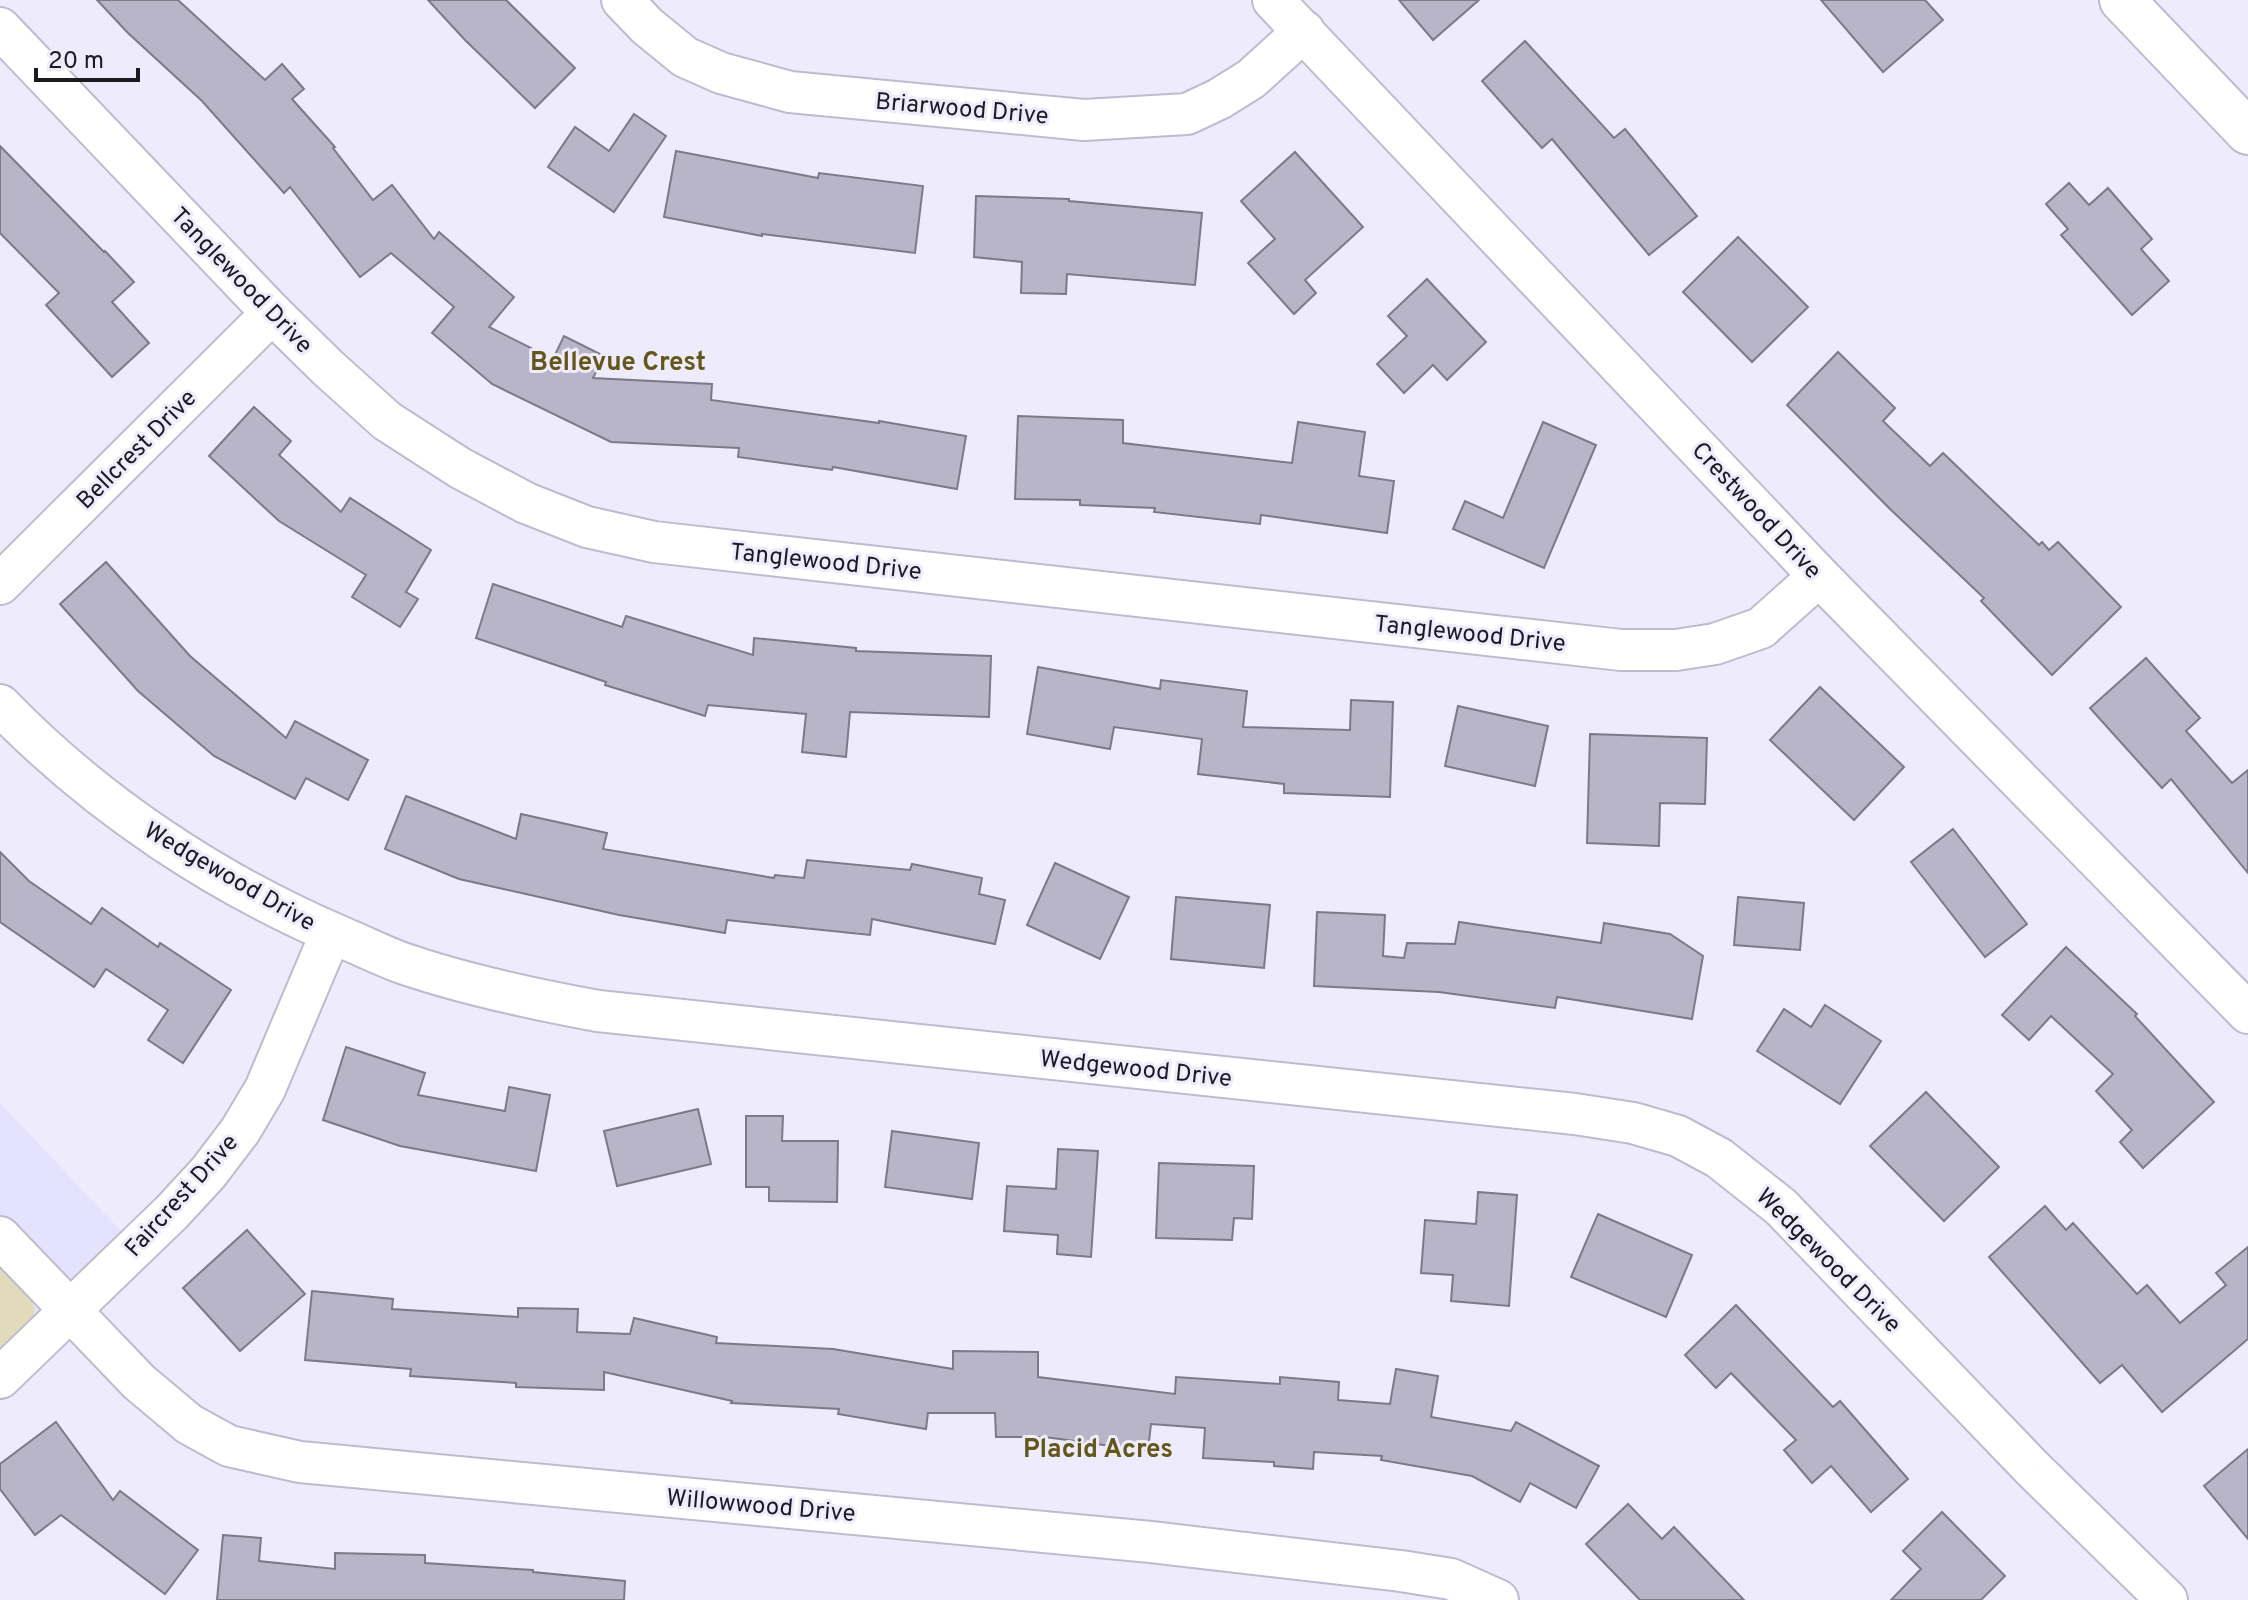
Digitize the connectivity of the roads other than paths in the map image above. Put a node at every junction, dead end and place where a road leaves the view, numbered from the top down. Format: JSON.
{"nodes":[{"id":1,"x":622,"y":0,"type":"edge"},
{"id":2,"x":1273,"y":0,"type":"edge"},
{"id":3,"x":2122,"y":0,"type":"edge"},
{"id":4,"x":0,"y":28,"type":"edge"},
{"id":5,"x":1304,"y":31,"type":"junction"},
{"id":6,"x":2248,"y":132,"type":"edge"},
{"id":7,"x":272,"y":313,"type":"junction"},
{"id":8,"x":1819,"y":576,"type":"junction"},
{"id":9,"x":0,"y":584,"type":"edge"},
{"id":10,"x":0,"y":705,"type":"edge"},
{"id":11,"x":331,"y":933,"type":"junction"},
{"id":12,"x":2248,"y":1013,"type":"edge"},
{"id":13,"x":0,"y":1237,"type":"edge"},
{"id":14,"x":71,"y":1310,"type":"junction"},
{"id":15,"x":0,"y":1378,"type":"edge"},
{"id":16,"x":1498,"y":1600,"type":"edge"},
{"id":17,"x":2167,"y":1600,"type":"edge"}],
"edges":[{"from":1,"to":5,"type":"street","name":"Briarwood Drive"},
{"from":2,"to":5,"type":"street","name":"Crestwood Drive"},
{"from":3,"to":6,"type":"street"},
{"from":4,"to":7,"type":"street","name":"Tanglewood Drive"},
{"from":5,"to":8,"type":"street","name":"Crestwood Drive"},
{"from":7,"to":8,"type":"street","name":"Tanglewood Drive"},
{"from":7,"to":9,"type":"street","name":"Bellcrest Drive"},
{"from":8,"to":12,"type":"street","name":"Crestwood Drive"},
{"from":10,"to":11,"type":"street","name":"Wedgewood Drive"},
{"from":11,"to":14,"type":"street","name":"Faircrest Drive"},
{"from":11,"to":17,"type":"street","name":"Wedgewood Drive"},
{"from":13,"to":14,"type":"street","name":"Willowwood Drive"},
{"from":14,"to":15,"type":"street","name":"Faircrest Drive"},
{"from":14,"to":16,"type":"street","name":"Willowwood Drive"}]}
